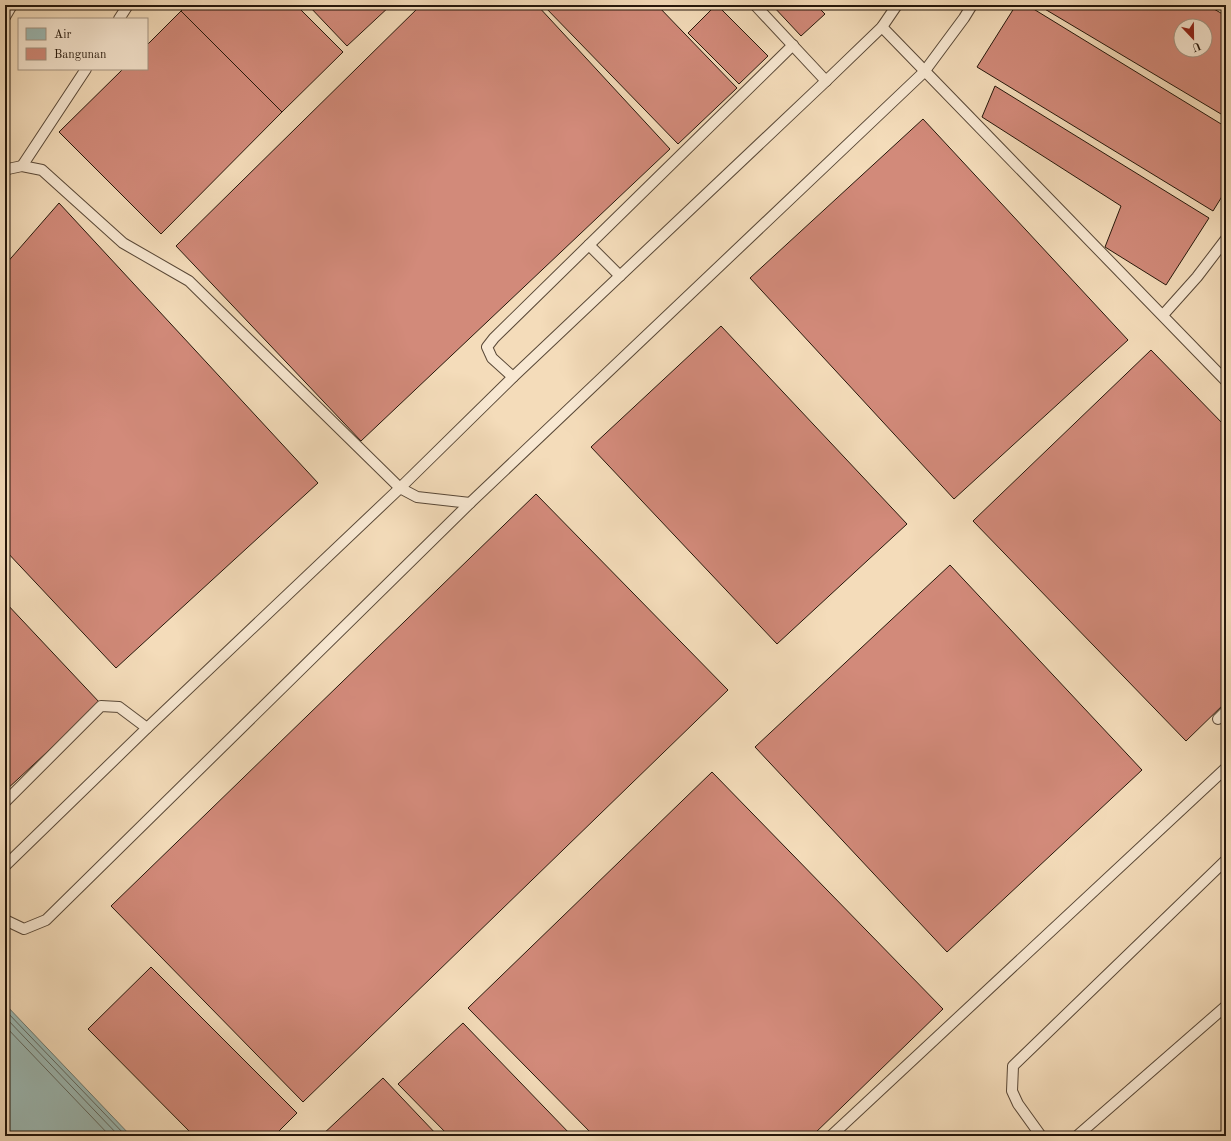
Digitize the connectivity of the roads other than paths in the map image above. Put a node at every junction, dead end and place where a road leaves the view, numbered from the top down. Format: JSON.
{"nodes":[{"id":1,"x":12,"y":5,"type":"edge"},
{"id":2,"x":128,"y":5,"type":"edge"},
{"id":3,"x":755,"y":5,"type":"edge"},
{"id":4,"x":897,"y":5,"type":"edge"},
{"id":5,"x":972,"y":5,"type":"edge"},
{"id":6,"x":5,"y":17,"type":"edge"},
{"id":7,"x":120,"y":18,"type":"edge"},
{"id":8,"x":882,"y":27,"type":"junction"},
{"id":9,"x":793,"y":45,"type":"junction"},
{"id":10,"x":85,"y":70,"type":"edge"},
{"id":11,"x":924,"y":72,"type":"junction"},
{"id":12,"x":826,"y":81,"type":"junction"},
{"id":13,"x":22,"y":166,"type":"junction"},
{"id":14,"x":5,"y":171,"type":"edge"},
{"id":15,"x":1226,"y":239,"type":"edge"},
{"id":16,"x":589,"y":245,"type":"junction"},
{"id":17,"x":620,"y":276,"type":"junction"},
{"id":18,"x":1163,"y":315,"type":"junction"},
{"id":19,"x":513,"y":377,"type":"junction"},
{"id":20,"x":1226,"y":381,"type":"edge"},
{"id":21,"x":400,"y":488,"type":"junction"},
{"id":22,"x":470,"y":502,"type":"junction"},
{"id":23,"x":1226,"y":711,"type":"edge"},
{"id":24,"x":1218,"y":719,"type":"dead end"},
{"id":25,"x":147,"y":728,"type":"junction"},
{"id":26,"x":1226,"y":768,"type":"edge"},
{"id":27,"x":5,"y":802,"type":"edge"},
{"id":28,"x":1226,"y":860,"type":"edge"},
{"id":29,"x":5,"y":866,"type":"edge"},
{"id":30,"x":5,"y":920,"type":"edge"},
{"id":31,"x":1226,"y":1006,"type":"edge"},
{"id":32,"x":831,"y":1136,"type":"edge"},
{"id":33,"x":1041,"y":1136,"type":"edge"},
{"id":34,"x":1077,"y":1136,"type":"edge"}],
"edges":[{"from":1,"to":6,"type":"lane"},
{"from":2,"to":7,"type":"lane"},
{"from":3,"to":9,"type":"lane"},
{"from":4,"to":8,"type":"lane"},
{"from":5,"to":11,"type":"lane"},
{"from":8,"to":11,"type":"lane"},
{"from":8,"to":12,"type":"lane"},
{"from":9,"to":12,"type":"lane"},
{"from":9,"to":16,"type":"lane"},
{"from":10,"to":13,"type":"lane"},
{"from":11,"to":18,"type":"lane"},
{"from":11,"to":22,"type":"lane"},
{"from":12,"to":17,"type":"lane"},
{"from":13,"to":14,"type":"lane"},
{"from":13,"to":21,"type":"lane"},
{"from":15,"to":18,"type":"lane"},
{"from":16,"to":17,"type":"lane"},
{"from":16,"to":19,"type":"lane"},
{"from":17,"to":19,"type":"lane"},
{"from":18,"to":20,"type":"lane"},
{"from":19,"to":21,"type":"lane"},
{"from":21,"to":22,"type":"lane"},
{"from":21,"to":25,"type":"lane"},
{"from":22,"to":30,"type":"lane"},
{"from":23,"to":24,"type":"lane"},
{"from":25,"to":27,"type":"lane"},
{"from":25,"to":29,"type":"lane"},
{"from":26,"to":32,"type":"lane"},
{"from":28,"to":33,"type":"lane"},
{"from":31,"to":34,"type":"lane"}]}
